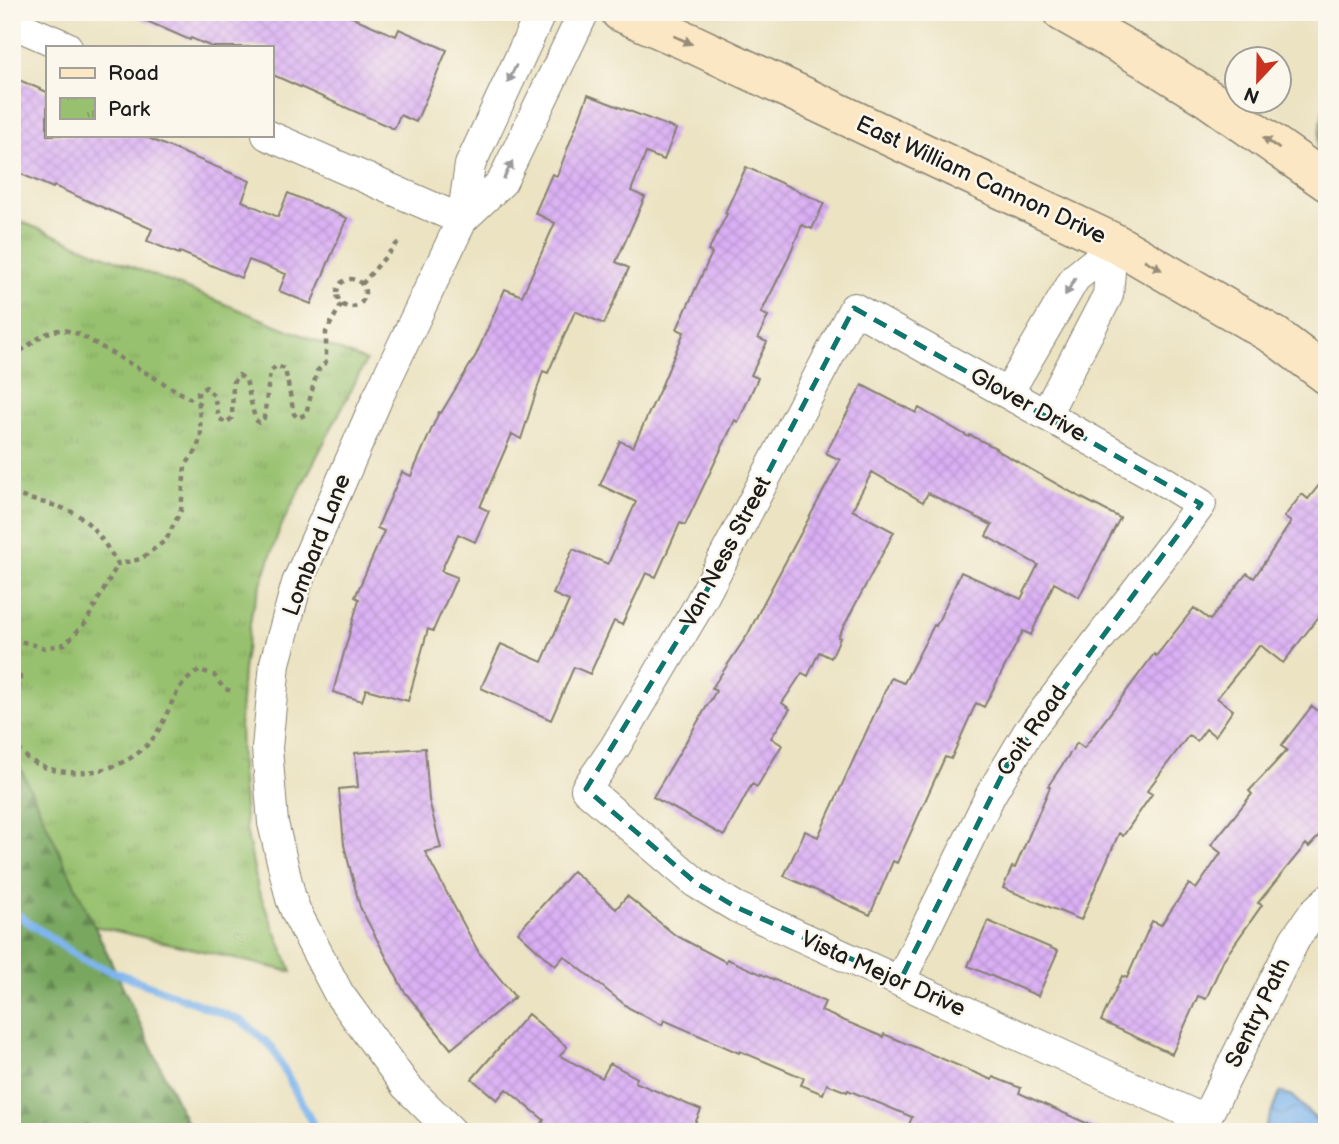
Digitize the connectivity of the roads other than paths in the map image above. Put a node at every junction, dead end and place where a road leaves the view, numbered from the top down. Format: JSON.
{"nodes":[{"id":1,"x":541,"y":12,"type":"edge"},
{"id":2,"x":584,"y":12,"type":"edge"},
{"id":3,"x":620,"y":12,"type":"edge"},
{"id":4,"x":1062,"y":12,"type":"edge"},
{"id":5,"x":12,"y":23,"type":"edge"},
{"id":6,"x":65,"y":46,"type":"edge"},
{"id":7,"x":269,"y":136,"type":"edge"},
{"id":8,"x":1327,"y":182,"type":"edge"},
{"id":9,"x":462,"y":220,"type":"junction"},
{"id":10,"x":854,"y":308,"type":"joint"},
{"id":11,"x":1327,"y":375,"type":"edge"},
{"id":12,"x":1008,"y":393,"type":"junction"},
{"id":13,"x":1046,"y":414,"type":"junction"},
{"id":14,"x":1201,"y":504,"type":"joint"},
{"id":15,"x":586,"y":789,"type":"joint"},
{"id":16,"x":1327,"y":900,"type":"edge"},
{"id":17,"x":900,"y":981,"type":"junction"},
{"id":18,"x":1202,"y":1126,"type":"edge"},
{"id":19,"x":452,"y":1132,"type":"edge"}],
"edges":[{"from":1,"to":9,"type":"street","name":"Lombard Lane","one_way":true},
{"from":9,"to":2,"type":"street","name":"Lombard Lane","one_way":true},
{"from":3,"to":11,"type":"street","name":"East William Cannon Drive","one_way":true},
{"from":8,"to":4,"type":"street","one_way":true},
{"from":5,"to":6,"type":"street"},
{"from":7,"to":9,"type":"street"},
{"from":9,"to":19,"type":"street","name":"Lombard Lane"},
{"from":10,"to":12,"type":"street","name":"Glover Drive"},
{"from":10,"to":15,"type":"street","name":"Van Ness Street"},
{"from":12,"to":13,"type":"street","name":"Glover Drive"},
{"from":13,"to":12,"type":"street","one_way":true},
{"from":13,"to":14,"type":"street","name":"Glover Drive"},
{"from":14,"to":17,"type":"street","name":"Coit Road"},
{"from":15,"to":17,"type":"street","name":"Vista Mejor Drive"},
{"from":16,"to":18,"type":"street","name":"Sentry Path"},
{"from":17,"to":18,"type":"street","name":"Vista Mejor Drive"}]}
